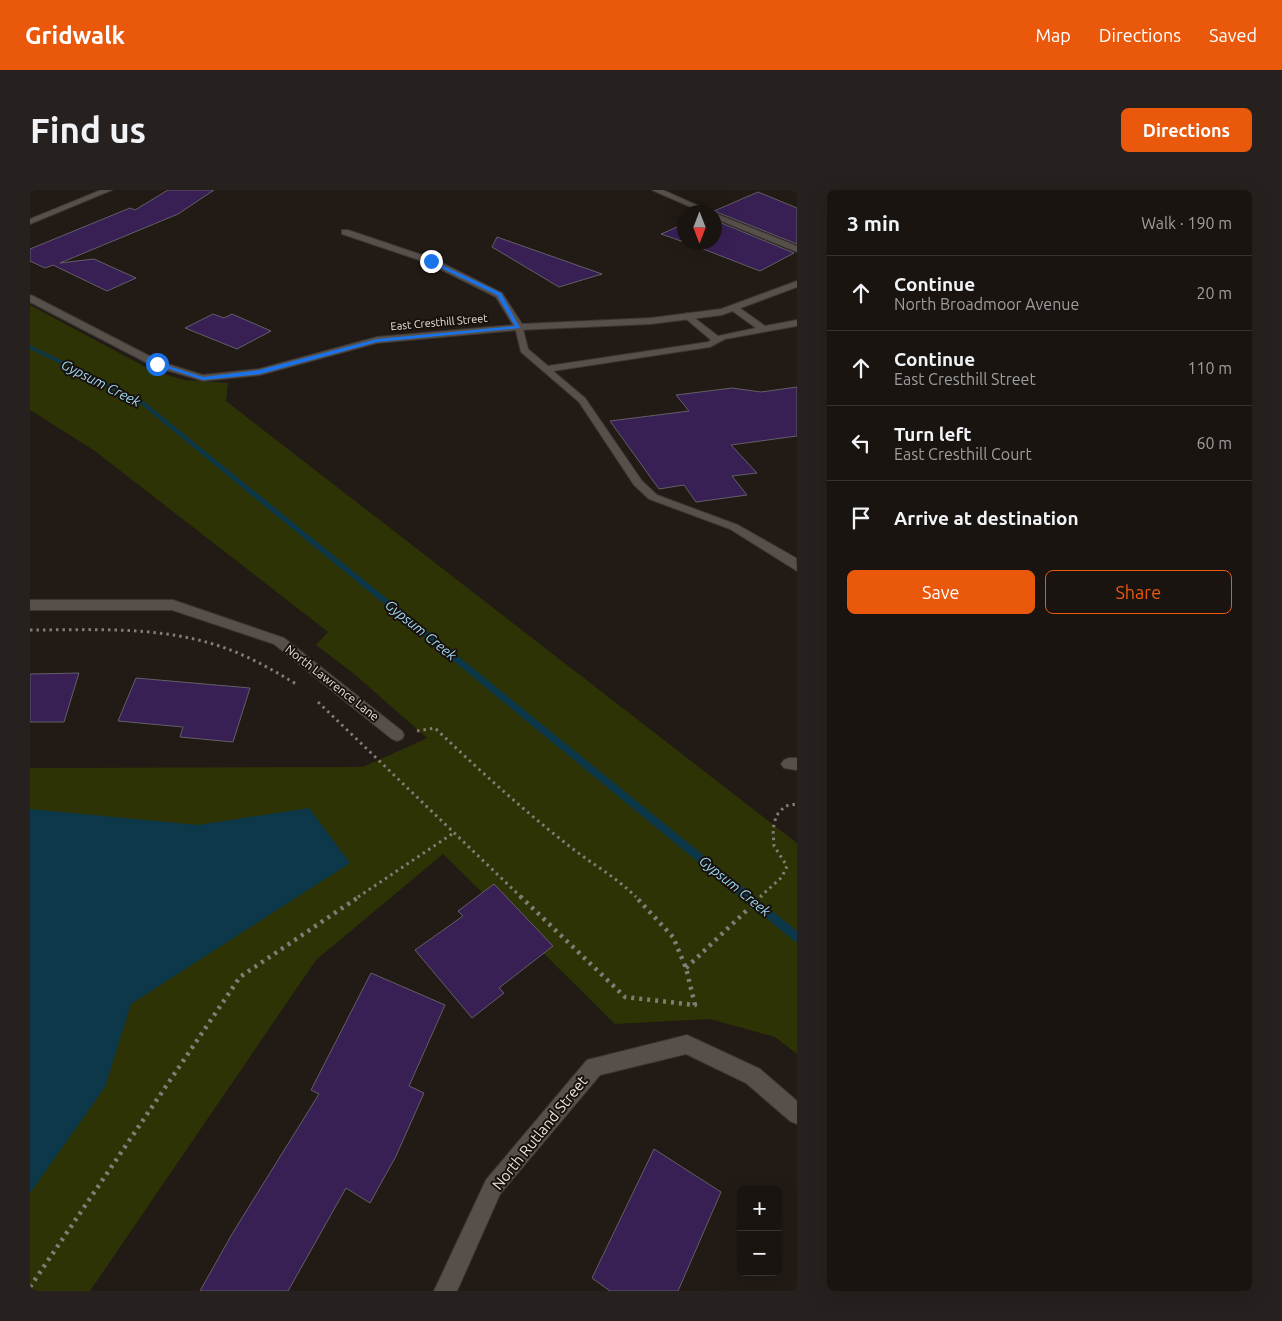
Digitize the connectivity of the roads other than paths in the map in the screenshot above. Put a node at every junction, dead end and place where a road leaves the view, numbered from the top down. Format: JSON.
{"nodes":[{"id":1,"x":108,"y":190,"type":"edge"},
{"id":2,"x":656,"y":190,"type":"edge"},
{"id":3,"x":691,"y":205,"type":"edge"},
{"id":4,"x":722,"y":218,"type":"edge"},
{"id":5,"x":30,"y":222,"type":"edge"},
{"id":6,"x":345,"y":232,"type":"dead end"},
{"id":7,"x":797,"y":249,"type":"edge"},
{"id":8,"x":797,"y":284,"type":"edge"},
{"id":9,"x":30,"y":298,"type":"edge"},
{"id":10,"x":734,"y":308,"type":"junction"},
{"id":11,"x":688,"y":316,"type":"junction"},
{"id":12,"x":797,"y":323,"type":"edge"},
{"id":13,"x":519,"y":327,"type":"junction"},
{"id":14,"x":763,"y":330,"type":"junction"},
{"id":15,"x":716,"y":339,"type":"junction"},
{"id":16,"x":546,"y":369,"type":"junction"},
{"id":17,"x":797,"y":567,"type":"edge"},
{"id":18,"x":30,"y":605,"type":"edge"},
{"id":19,"x":397,"y":735,"type":"road end"},
{"id":20,"x":797,"y":1114,"type":"edge"},
{"id":21,"x":445,"y":1291,"type":"edge"}],
"edges":[{"from":1,"to":5,"type":"street"},
{"from":2,"to":3,"type":"street"},
{"from":4,"to":7,"type":"street"},
{"from":6,"to":13,"type":"street"},
{"from":8,"to":10,"type":"street","name":"East Cresthill Street"},
{"from":9,"to":13,"type":"street","name":"East Cresthill Street"},
{"from":10,"to":11,"type":"street","name":"East Cresthill Street"},
{"from":10,"to":14,"type":"lane"},
{"from":11,"to":13,"type":"street","name":"East Cresthill Street"},
{"from":11,"to":15,"type":"lane"},
{"from":12,"to":14,"type":"lane"},
{"from":13,"to":16,"type":"lane"},
{"from":14,"to":15,"type":"lane"},
{"from":15,"to":16,"type":"lane"},
{"from":16,"to":17,"type":"lane"},
{"from":18,"to":19,"type":"street","name":"North Lawrence Lane"},
{"from":20,"to":21,"type":"street","name":"North Rutland Street"}]}
